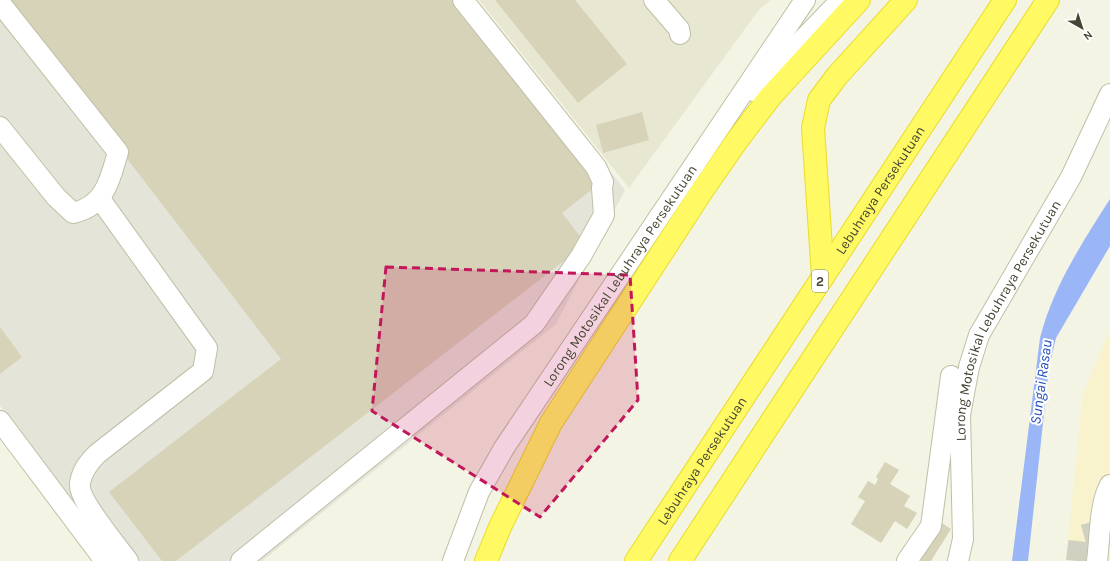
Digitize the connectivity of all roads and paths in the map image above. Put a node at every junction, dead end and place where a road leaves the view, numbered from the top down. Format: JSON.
{"nodes":[{"id":1,"x":463,"y":0,"type":"edge"},
{"id":2,"x":654,"y":0,"type":"edge"},
{"id":3,"x":805,"y":0,"type":"edge"},
{"id":4,"x":841,"y":0,"type":"edge"},
{"id":5,"x":859,"y":0,"type":"edge"},
{"id":6,"x":906,"y":0,"type":"edge"},
{"id":7,"x":1005,"y":0,"type":"edge"},
{"id":8,"x":1048,"y":0,"type":"edge"},
{"id":9,"x":0,"y":4,"type":"edge"},
{"id":10,"x":680,"y":34,"type":"dead end"},
{"id":11,"x":1110,"y":94,"type":"edge"},
{"id":12,"x":770,"y":97,"type":"junction"},
{"id":13,"x":0,"y":127,"type":"edge"},
{"id":14,"x":718,"y":127,"type":"junction"},
{"id":15,"x":686,"y":176,"type":"junction"},
{"id":16,"x":100,"y":199,"type":"junction"},
{"id":17,"x":823,"y":277,"type":"junction"},
{"id":18,"x":951,"y":376,"type":"dead end"},
{"id":19,"x":0,"y":422,"type":"edge"},
{"id":20,"x":1110,"y":485,"type":"edge"},
{"id":21,"x":105,"y":561,"type":"edge"},
{"id":22,"x":128,"y":561,"type":"edge"},
{"id":23,"x":241,"y":561,"type":"edge"},
{"id":24,"x":453,"y":561,"type":"edge"},
{"id":25,"x":486,"y":561,"type":"edge"},
{"id":26,"x":636,"y":561,"type":"edge"},
{"id":27,"x":680,"y":561,"type":"edge"},
{"id":28,"x":907,"y":561,"type":"edge"},
{"id":29,"x":958,"y":561,"type":"edge"},
{"id":30,"x":1098,"y":561,"type":"edge"}],
"edges":[{"from":1,"to":23,"type":"lane"},
{"from":2,"to":10,"type":"lane"},
{"from":3,"to":14,"type":"lane","name":"Lorong Motosikal Lebuhraya Persekutuan"},
{"from":4,"to":14,"type":"lane"},
{"from":5,"to":12,"type":"highway"},
{"from":6,"to":17,"type":"highway"},
{"from":7,"to":17,"type":"highway","name":"Lebuhraya Persekutuan","number":"2"},
{"from":8,"to":27,"type":"highway"},
{"from":9,"to":16,"type":"lane"},
{"from":11,"to":29,"type":"lane","name":"Lorong Motosikal Lebuhraya Persekutuan"},
{"from":12,"to":15,"type":"lane"},
{"from":12,"to":25,"type":"highway"},
{"from":13,"to":16,"type":"lane"},
{"from":14,"to":15,"type":"lane","name":"Lorong Motosikal Lebuhraya Persekutuan"},
{"from":15,"to":24,"type":"lane","name":"Lorong Motosikal Lebuhraya Persekutuan"},
{"from":16,"to":22,"type":"lane"},
{"from":17,"to":26,"type":"highway","name":"Lebuhraya Persekutuan","number":"2"},
{"from":18,"to":28,"type":"lane"},
{"from":19,"to":21,"type":"lane"},
{"from":20,"to":30,"type":"lane"}]}
